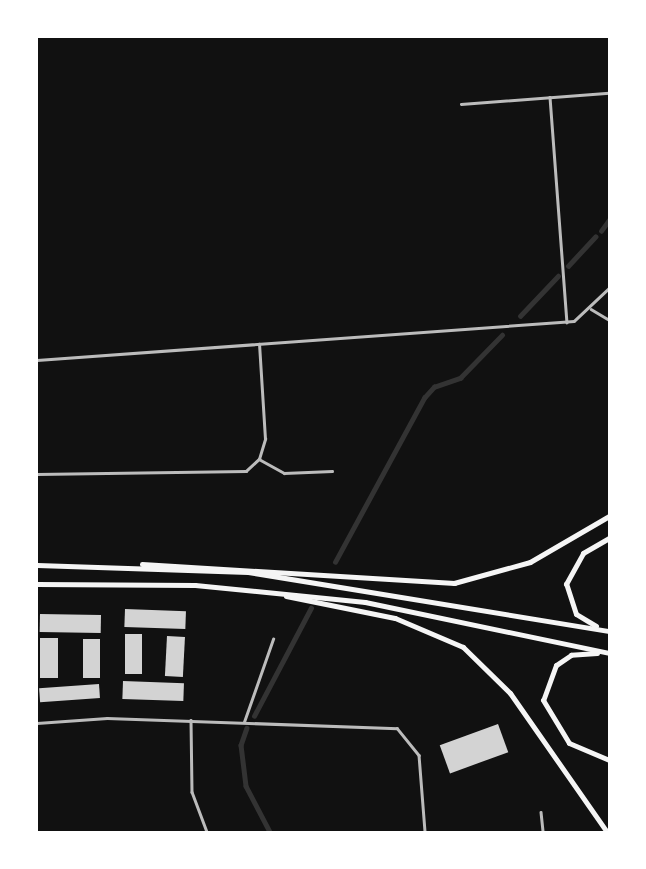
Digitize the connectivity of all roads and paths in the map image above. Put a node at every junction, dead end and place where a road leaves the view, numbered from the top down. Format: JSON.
{"nodes":[{"id":1,"x":609,"y":93,"type":"edge"},
{"id":2,"x":550,"y":97,"type":"junction"},
{"id":3,"x":461,"y":104,"type":"dead end"},
{"id":4,"x":609,"y":288,"type":"edge"},
{"id":5,"x":592,"y":309,"type":"junction"},
{"id":6,"x":609,"y":320,"type":"edge"},
{"id":7,"x":566,"y":322,"type":"junction"},
{"id":8,"x":259,"y":344,"type":"junction"},
{"id":9,"x":37,"y":360,"type":"edge"},
{"id":10,"x":259,"y":459,"type":"junction"},
{"id":11,"x":332,"y":471,"type":"dead end"},
{"id":12,"x":37,"y":474,"type":"edge"},
{"id":13,"x":609,"y":516,"type":"edge"},
{"id":14,"x":609,"y":538,"type":"edge"},
{"id":15,"x":116,"y":564,"type":"junction"},
{"id":16,"x":37,"y":565,"type":"edge"},
{"id":17,"x":37,"y":584,"type":"edge"},
{"id":18,"x":248,"y":589,"type":"junction"},
{"id":19,"x":609,"y":631,"type":"edge"},
{"id":20,"x":273,"y":639,"type":"dead end"},
{"id":21,"x":608,"y":653,"type":"edge"},
{"id":22,"x":191,"y":720,"type":"junction"},
{"id":23,"x":244,"y":722,"type":"junction"},
{"id":24,"x":37,"y":723,"type":"edge"},
{"id":25,"x":609,"y":760,"type":"edge"},
{"id":26,"x":541,"y":812,"type":"dead end"},
{"id":27,"x":207,"y":832,"type":"edge"},
{"id":28,"x":425,"y":832,"type":"edge"},
{"id":29,"x":543,"y":832,"type":"edge"},
{"id":30,"x":607,"y":832,"type":"edge"}],
"edges":[{"from":1,"to":2,"type":"street"},
{"from":2,"to":3,"type":"street"},
{"from":2,"to":7,"type":"street"},
{"from":4,"to":5,"type":"street"},
{"from":5,"to":6,"type":"street"},
{"from":5,"to":7,"type":"street"},
{"from":7,"to":8,"type":"street"},
{"from":8,"to":9,"type":"street"},
{"from":8,"to":10,"type":"street"},
{"from":10,"to":11,"type":"street"},
{"from":10,"to":12,"type":"street"},
{"from":13,"to":15,"type":"highway"},
{"from":14,"to":19,"type":"highway"},
{"from":15,"to":16,"type":"highway"},
{"from":15,"to":19,"type":"highway"},
{"from":17,"to":18,"type":"highway"},
{"from":18,"to":21,"type":"highway"},
{"from":18,"to":30,"type":"highway"},
{"from":20,"to":23,"type":"street"},
{"from":21,"to":25,"type":"highway"},
{"from":22,"to":23,"type":"street"},
{"from":22,"to":24,"type":"street"},
{"from":22,"to":27,"type":"street"},
{"from":23,"to":28,"type":"street"},
{"from":26,"to":29,"type":"street"}]}
